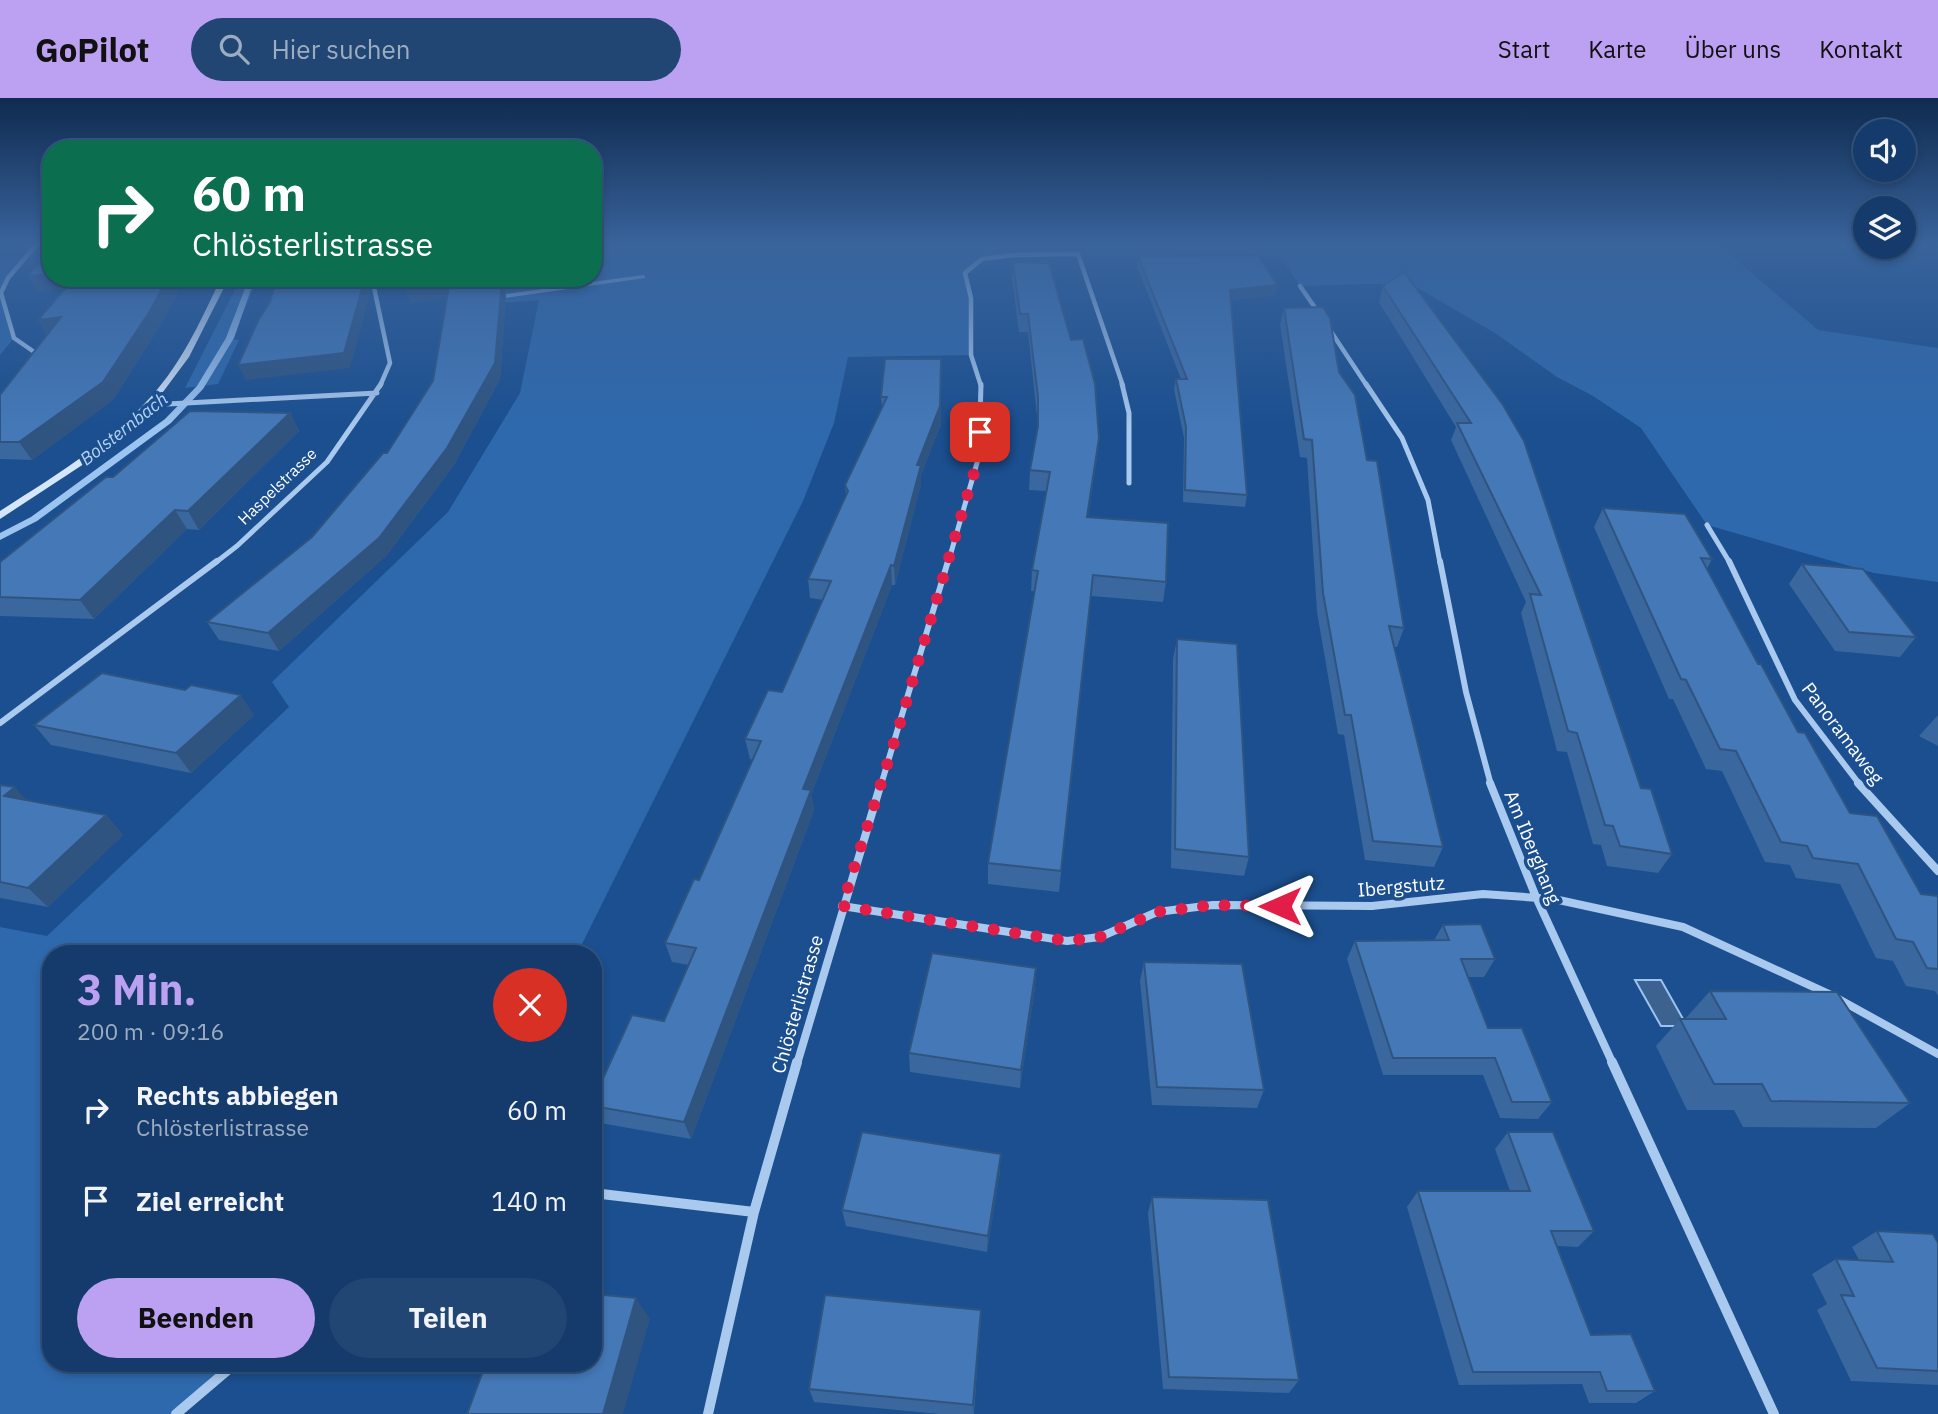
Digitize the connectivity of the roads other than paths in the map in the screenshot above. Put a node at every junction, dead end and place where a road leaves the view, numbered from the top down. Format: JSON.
{"nodes":[{"id":1,"x":5,"y":305,"type":"edge"},
{"id":2,"x":212,"y":305,"type":"edge"},
{"id":3,"x":378,"y":305,"type":"edge"},
{"id":4,"x":971,"y":305,"type":"edge"},
{"id":5,"x":1096,"y":305,"type":"edge"},
{"id":6,"x":1313,"y":305,"type":"edge"},
{"id":7,"x":41,"y":369,"type":"edge"},
{"id":8,"x":377,"y":393,"type":"junction"},
{"id":9,"x":149,"y":405,"type":"junction"},
{"id":10,"x":1129,"y":483,"type":"dead end"},
{"id":11,"x":0,"y":516,"type":"edge"},
{"id":12,"x":1707,"y":525,"type":"dead end"},
{"id":13,"x":0,"y":723,"type":"edge"},
{"id":14,"x":1938,"y":871,"type":"edge"},
{"id":15,"x":1536,"y":897,"type":"junction"},
{"id":16,"x":842,"y":906,"type":"junction"},
{"id":17,"x":1938,"y":1054,"type":"edge"},
{"id":18,"x":602,"y":1194,"type":"edge"},
{"id":19,"x":754,"y":1212,"type":"junction"},
{"id":20,"x":225,"y":1372,"type":"edge"},
{"id":21,"x":176,"y":1414,"type":"edge"},
{"id":22,"x":708,"y":1414,"type":"edge"},
{"id":23,"x":1774,"y":1414,"type":"edge"}],
"edges":[{"from":1,"to":7,"type":"street"},
{"from":2,"to":9,"type":"street"},
{"from":3,"to":8,"type":"street","name":"Haspelstrasse"},
{"from":4,"to":16,"type":"street","name":"Chlösterlistrasse"},
{"from":5,"to":10,"type":"street","name":"Chlösterlistrasse"},
{"from":6,"to":15,"type":"street","name":"Am Iberghang"},
{"from":8,"to":9,"type":"street"},
{"from":8,"to":13,"type":"street","name":"Haspelstrasse"},
{"from":9,"to":11,"type":"street"},
{"from":12,"to":14,"type":"street","name":"Panoramaweg"},
{"from":15,"to":16,"type":"street","name":"Ibergstutz"},
{"from":15,"to":17,"type":"street","name":"Ibergstutz"},
{"from":15,"to":23,"type":"street","name":"Am Iberghang"},
{"from":16,"to":19,"type":"street","name":"Chlösterlistrasse"},
{"from":18,"to":19,"type":"street"},
{"from":19,"to":22,"type":"street","name":"Chlösterlistrasse"},
{"from":20,"to":21,"type":"street"}]}
